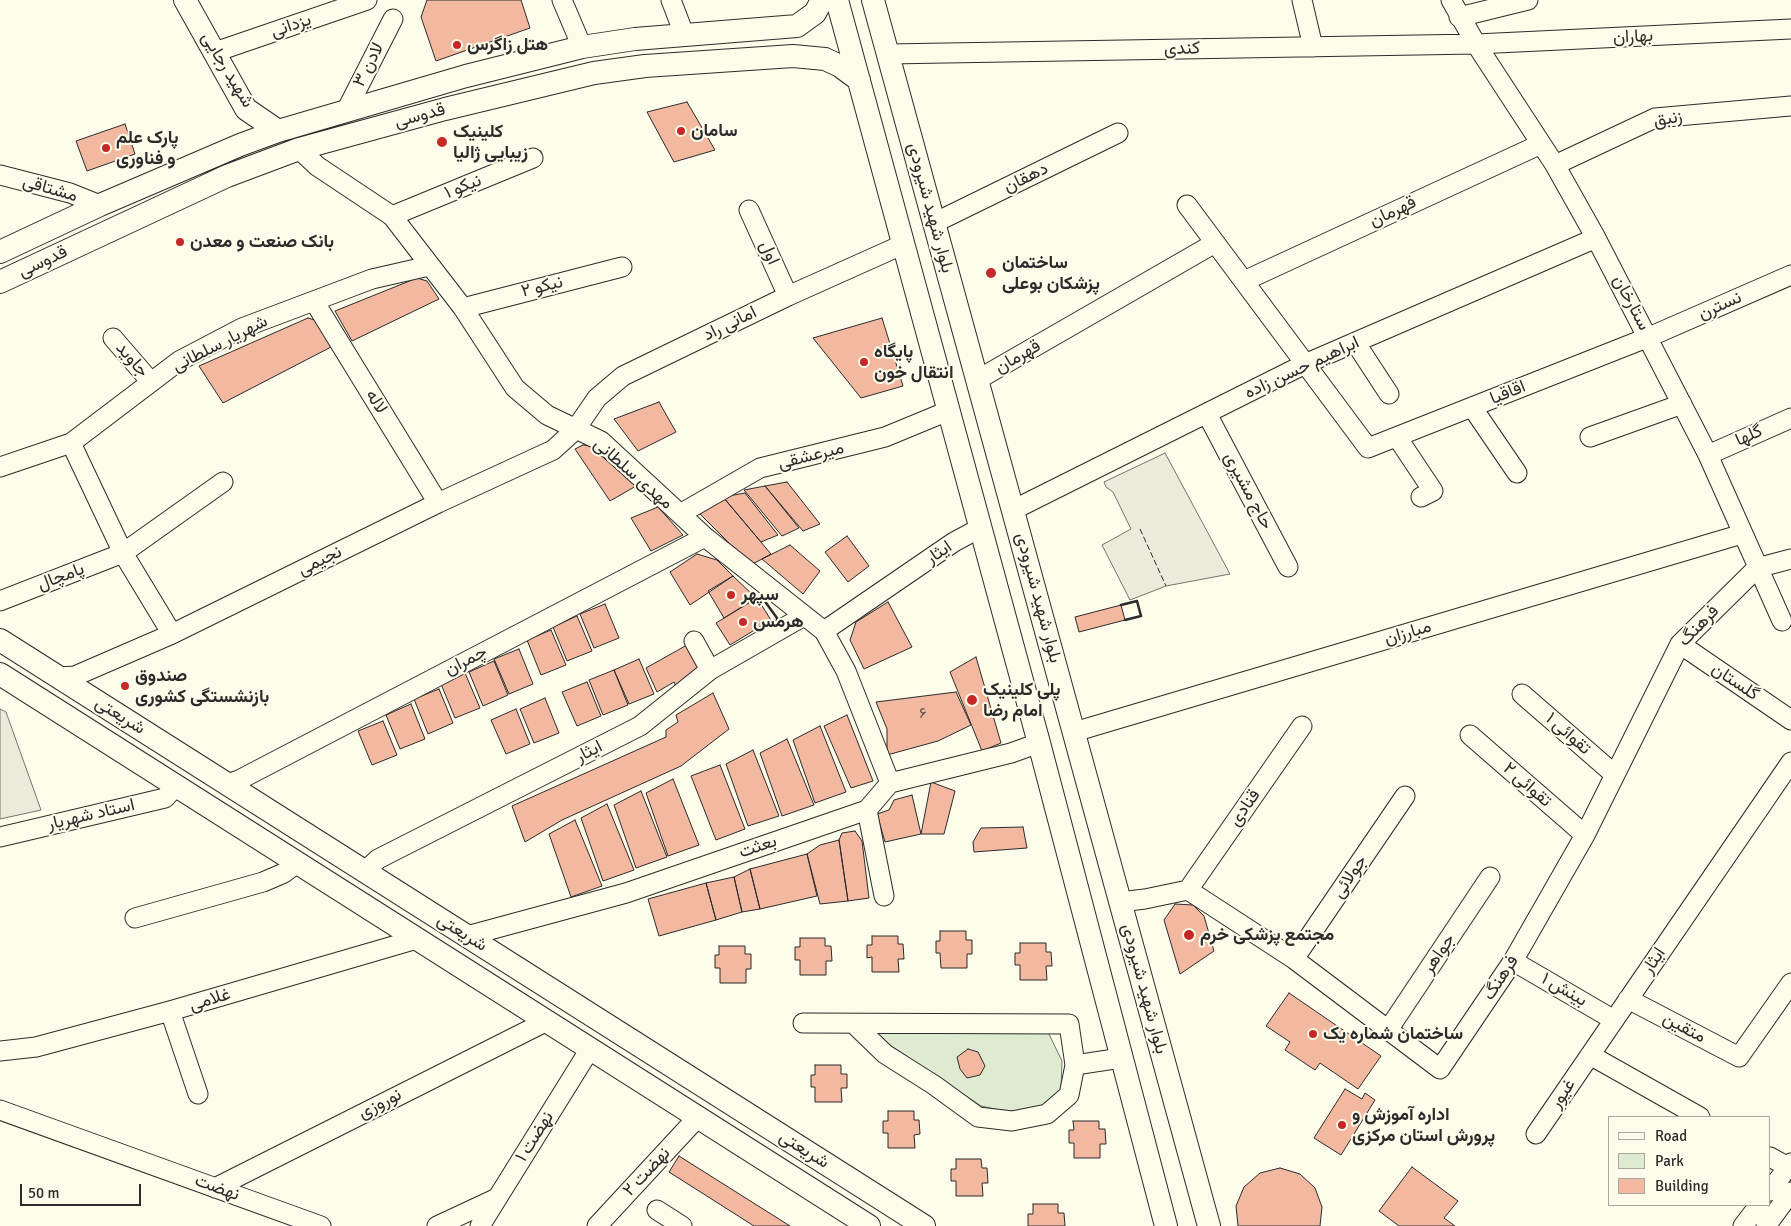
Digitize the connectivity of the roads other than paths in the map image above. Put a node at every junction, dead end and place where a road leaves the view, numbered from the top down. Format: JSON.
{"nodes":[{"id":1,"x":185,"y":0,"type":"edge"},
{"id":2,"x":367,"y":0,"type":"edge"},
{"id":3,"x":562,"y":0,"type":"edge"},
{"id":4,"x":671,"y":0,"type":"edge"},
{"id":5,"x":822,"y":0,"type":"edge"},
{"id":6,"x":837,"y":0,"type":"edge"},
{"id":7,"x":873,"y":0,"type":"edge"},
{"id":8,"x":1302,"y":0,"type":"edge"},
{"id":9,"x":1528,"y":0,"type":"edge"},
{"id":10,"x":1455,"y":8,"type":"edge"},
{"id":11,"x":393,"y":19,"type":"dead end"},
{"id":12,"x":797,"y":26,"type":"junction"},
{"id":13,"x":1791,"y":30,"type":"edge"},
{"id":14,"x":684,"y":34,"type":"junction"},
{"id":15,"x":1476,"y":44,"type":"junction"},
{"id":16,"x":582,"y":47,"type":"junction"},
{"id":17,"x":1313,"y":47,"type":"junction"},
{"id":18,"x":215,"y":52,"type":"junction"},
{"id":19,"x":888,"y":54,"type":"junction"},
{"id":20,"x":793,"y":56,"type":"junction"},
{"id":21,"x":859,"y":80,"type":"junction"},
{"id":22,"x":1791,"y":106,"type":"edge"},
{"id":23,"x":246,"y":109,"type":"junction"},
{"id":24,"x":346,"y":111,"type":"junction"},
{"id":25,"x":278,"y":131,"type":"junction"},
{"id":26,"x":1118,"y":133,"type":"dead end"},
{"id":27,"x":1541,"y":144,"type":"junction"},
{"id":28,"x":240,"y":145,"type":"junction"},
{"id":29,"x":299,"y":149,"type":"junction"},
{"id":30,"x":533,"y":158,"type":"dead end"},
{"id":31,"x":1555,"y":165,"type":"junction"},
{"id":32,"x":0,"y":175,"type":"edge"},
{"id":33,"x":1186,"y":205,"type":"dead end"},
{"id":34,"x":100,"y":206,"type":"junction"},
{"id":35,"x":749,"y":210,"type":"dead end"},
{"id":36,"x":392,"y":216,"type":"junction"},
{"id":37,"x":934,"y":223,"type":"junction"},
{"id":38,"x":1596,"y":238,"type":"junction"},
{"id":39,"x":1215,"y":243,"type":"junction"},
{"id":40,"x":904,"y":244,"type":"junction"},
{"id":41,"x":0,"y":252,"type":"edge"},
{"id":42,"x":429,"y":266,"type":"junction"},
{"id":43,"x":622,"y":267,"type":"dead end"},
{"id":44,"x":1791,"y":275,"type":"edge"},
{"id":45,"x":1244,"y":281,"type":"junction"},
{"id":46,"x":0,"y":282,"type":"edge"},
{"id":47,"x":788,"y":296,"type":"junction"},
{"id":48,"x":314,"y":301,"type":"junction"},
{"id":49,"x":463,"y":308,"type":"junction"},
{"id":50,"x":1649,"y":337,"type":"junction"},
{"id":51,"x":113,"y":338,"type":"dead end"},
{"id":52,"x":1355,"y":342,"type":"junction"},
{"id":53,"x":1305,"y":364,"type":"junction"},
{"id":54,"x":977,"y":380,"type":"junction"},
{"id":55,"x":151,"y":382,"type":"junction"},
{"id":56,"x":1389,"y":394,"type":"dead end"},
{"id":57,"x":1682,"y":404,"type":"junction"},
{"id":58,"x":1472,"y":407,"type":"junction"},
{"id":59,"x":948,"y":410,"type":"junction"},
{"id":60,"x":1207,"y":414,"type":"junction"},
{"id":61,"x":1791,"y":418,"type":"edge"},
{"id":62,"x":575,"y":430,"type":"junction"},
{"id":63,"x":1397,"y":437,"type":"junction"},
{"id":64,"x":1590,"y":437,"type":"dead end"},
{"id":65,"x":71,"y":442,"type":"junction"},
{"id":66,"x":1708,"y":455,"type":"junction"},
{"id":67,"x":0,"y":467,"type":"edge"},
{"id":68,"x":1517,"y":473,"type":"dead end"},
{"id":69,"x":223,"y":482,"type":"dead end"},
{"id":70,"x":1421,"y":497,"type":"dead end"},
{"id":71,"x":438,"y":502,"type":"junction"},
{"id":72,"x":1013,"y":510,"type":"junction"},
{"id":73,"x":680,"y":514,"type":"junction"},
{"id":74,"x":980,"y":528,"type":"junction"},
{"id":75,"x":1742,"y":534,"type":"junction"},
{"id":76,"x":705,"y":537,"type":"junction"},
{"id":77,"x":123,"y":553,"type":"junction"},
{"id":78,"x":1791,"y":559,"type":"edge"},
{"id":79,"x":1288,"y":567,"type":"dead end"},
{"id":80,"x":1757,"y":568,"type":"junction"},
{"id":81,"x":0,"y":601,"type":"edge"},
{"id":82,"x":804,"y":616,"type":"junction"},
{"id":83,"x":1782,"y":621,"type":"dead end"},
{"id":84,"x":824,"y":631,"type":"junction"},
{"id":85,"x":172,"y":634,"type":"junction"},
{"id":86,"x":0,"y":640,"type":"edge"},
{"id":87,"x":694,"y":641,"type":"dead end"},
{"id":88,"x":1680,"y":644,"type":"junction"},
{"id":89,"x":710,"y":670,"type":"junction"},
{"id":90,"x":0,"y":674,"type":"edge"},
{"id":91,"x":58,"y":677,"type":"junction"},
{"id":92,"x":1522,"y":694,"type":"dead end"},
{"id":93,"x":1791,"y":720,"type":"edge"},
{"id":94,"x":1302,"y":726,"type":"dead end"},
{"id":95,"x":1074,"y":732,"type":"junction"},
{"id":96,"x":1470,"y":734,"type":"dead end"},
{"id":97,"x":1039,"y":743,"type":"junction"},
{"id":98,"x":1791,"y":762,"type":"edge"},
{"id":99,"x":1614,"y":774,"type":"junction"},
{"id":100,"x":890,"y":783,"type":"junction"},
{"id":101,"x":227,"y":784,"type":"junction"},
{"id":102,"x":176,"y":786,"type":"junction"},
{"id":103,"x":1406,"y":796,"type":"dead end"},
{"id":104,"x":867,"y":810,"type":"junction"},
{"id":105,"x":1585,"y":835,"type":"junction"},
{"id":106,"x":0,"y":837,"type":"edge"},
{"id":107,"x":297,"y":863,"type":"junction"},
{"id":108,"x":365,"y":871,"type":"junction"},
{"id":109,"x":1490,"y":877,"type":"dead end"},
{"id":110,"x":1188,"y":890,"type":"junction"},
{"id":111,"x":884,"y":896,"type":"dead end"},
{"id":112,"x":1120,"y":902,"type":"junction"},
{"id":113,"x":136,"y":918,"type":"dead end"},
{"id":114,"x":467,"y":936,"type":"junction"},
{"id":115,"x":417,"y":939,"type":"junction"},
{"id":116,"x":1294,"y":959,"type":"junction"},
{"id":117,"x":1513,"y":961,"type":"junction"},
{"id":118,"x":1790,"y":987,"type":"edge"},
{"id":119,"x":1628,"y":999,"type":"junction"},
{"id":120,"x":170,"y":1011,"type":"junction"},
{"id":121,"x":1614,"y":1020,"type":"junction"},
{"id":122,"x":547,"y":1021,"type":"junction"},
{"id":123,"x":803,"y":1023,"type":"dead end"},
{"id":124,"x":854,"y":1024,"type":"junction"},
{"id":125,"x":1388,"y":1030,"type":"junction"},
{"id":126,"x":590,"y":1049,"type":"junction"},
{"id":127,"x":0,"y":1051,"type":"edge"},
{"id":128,"x":1590,"y":1055,"type":"junction"},
{"id":129,"x":1121,"y":1058,"type":"junction"},
{"id":130,"x":1075,"y":1065,"type":"junction"},
{"id":131,"x":198,"y":1094,"type":"dead end"},
{"id":132,"x":0,"y":1110,"type":"edge"},
{"id":133,"x":1698,"y":1116,"type":"edge"},
{"id":134,"x":698,"y":1117,"type":"junction"},
{"id":135,"x":1536,"y":1134,"type":"dead end"},
{"id":136,"x":1771,"y":1157,"type":"edge"},
{"id":137,"x":1789,"y":1165,"type":"edge"},
{"id":138,"x":214,"y":1188,"type":"junction"},
{"id":139,"x":1771,"y":1190,"type":"edge"},
{"id":140,"x":1791,"y":1192,"type":"edge"},
{"id":141,"x":497,"y":1198,"type":"junction"},
{"id":142,"x":1758,"y":1206,"type":"edge"},
{"id":143,"x":657,"y":1210,"type":"dead end"},
{"id":144,"x":293,"y":1221,"type":"edge"},
{"id":145,"x":1165,"y":1224,"type":"edge"},
{"id":146,"x":321,"y":1226,"type":"edge"},
{"id":147,"x":437,"y":1226,"type":"edge"},
{"id":148,"x":480,"y":1226,"type":"edge"},
{"id":149,"x":597,"y":1226,"type":"edge"},
{"id":150,"x":682,"y":1226,"type":"edge"},
{"id":151,"x":869,"y":1226,"type":"edge"},
{"id":152,"x":924,"y":1226,"type":"edge"},
{"id":153,"x":1209,"y":1226,"type":"edge"},
{"id":154,"x":1743,"y":1226,"type":"edge"},
{"id":155,"x":1766,"y":1226,"type":"edge"}],
"edges":[{"from":1,"to":18,"type":"main road","name":"شهید رجایی"},
{"from":2,"to":18,"type":"street","name":"یزدانی"},
{"from":3,"to":16,"type":"street"},
{"from":4,"to":14,"type":"street"},
{"from":5,"to":12,"type":"main road"},
{"from":6,"to":21,"type":"main road","name":"بلوار شهید شیرودی"},
{"from":7,"to":19,"type":"main road","name":"بلوار شهید شیرودی"},
{"from":8,"to":17,"type":"street"},
{"from":9,"to":10,"type":"street"},
{"from":10,"to":15,"type":"street","name":"ستارخان"},
{"from":11,"to":24,"type":"street","name":"لادن ۳"},
{"from":12,"to":14,"type":"main road","name":"قدوسی"},
{"from":12,"to":20,"type":"main road"},
{"from":13,"to":15,"type":"street","name":"بهاران"},
{"from":14,"to":16,"type":"main road","name":"قدوسی"},
{"from":15,"to":17,"type":"street","name":"کندی"},
{"from":15,"to":27,"type":"street","name":"ستارخان"},
{"from":16,"to":24,"type":"main road","name":"قدوسی"},
{"from":17,"to":19,"type":"street","name":"کندی"},
{"from":18,"to":23,"type":"main road","name":"شهید رجایی"},
{"from":19,"to":37,"type":"main road","name":"بلوار شهید شیرودی"},
{"from":20,"to":21,"type":"main road","name":"قدوسی"},
{"from":20,"to":29,"type":"main road","name":"قدوسی"},
{"from":21,"to":40,"type":"main road","name":"بلوار شهید شیرودی"},
{"from":22,"to":31,"type":"street","name":"زنبق"},
{"from":23,"to":25,"type":"main road","name":"شهید رجایی"},
{"from":23,"to":28,"type":"main road"},
{"from":24,"to":25,"type":"main road","name":"قدوسی"},
{"from":25,"to":28,"type":"main road","name":"قدوسی"},
{"from":26,"to":37,"type":"street","name":"دهقان"},
{"from":27,"to":31,"type":"street","name":"ستارخان"},
{"from":27,"to":45,"type":"street","name":"قهرمان"},
{"from":28,"to":34,"type":"main road","name":"قدوسی"},
{"from":29,"to":36,"type":"street","name":"مهدی سلطانی"},
{"from":29,"to":46,"type":"main road","name":"قدوسی"},
{"from":30,"to":36,"type":"street","name":"نیکو ۱"},
{"from":31,"to":38,"type":"street","name":"ستارخان"},
{"from":32,"to":34,"type":"street","name":"مشتاقی"},
{"from":33,"to":39,"type":"street"},
{"from":34,"to":41,"type":"main road","name":"قدوسی"},
{"from":35,"to":47,"type":"street","name":"اول"},
{"from":36,"to":42,"type":"street","name":"مهدی سلطانی"},
{"from":37,"to":54,"type":"main road","name":"بلوار شهید شیرودی"},
{"from":38,"to":50,"type":"street","name":"ستارخان"},
{"from":38,"to":52,"type":"street","name":"ابراهیم حسن زاده"},
{"from":39,"to":45,"type":"street"},
{"from":39,"to":54,"type":"street","name":"قهرمان"},
{"from":40,"to":47,"type":"street","name":"امانی راد"},
{"from":40,"to":59,"type":"main road","name":"بلوار شهید شیرودی"},
{"from":42,"to":48,"type":"street","name":"شهریار سلطانی"},
{"from":42,"to":49,"type":"street","name":"مهدی سلطانی"},
{"from":43,"to":49,"type":"street","name":"نیکو ۲"},
{"from":44,"to":50,"type":"street","name":"نسترن"},
{"from":45,"to":53,"type":"street"},
{"from":47,"to":62,"type":"street","name":"امانی راد"},
{"from":48,"to":55,"type":"street","name":"شهریار سلطانی"},
{"from":48,"to":71,"type":"street","name":"لاله"},
{"from":49,"to":62,"type":"street","name":"مهدی سلطانی"},
{"from":50,"to":57,"type":"street","name":"ستارخان"},
{"from":50,"to":58,"type":"street","name":"اقاقیا"},
{"from":51,"to":55,"type":"street","name":"جاوید"},
{"from":52,"to":53,"type":"street","name":"ابراهیم حسن زاده"},
{"from":52,"to":56,"type":"street"},
{"from":53,"to":60,"type":"street","name":"ابراهیم حسن زاده"},
{"from":53,"to":63,"type":"street","name":"اقاقیا"},
{"from":54,"to":72,"type":"main road","name":"بلوار شهید شیرودی"},
{"from":55,"to":65,"type":"street","name":"شهریار سلطانی"},
{"from":57,"to":64,"type":"street"},
{"from":57,"to":66,"type":"street","name":"ستارخان"},
{"from":58,"to":63,"type":"street","name":"اقاقیا"},
{"from":58,"to":68,"type":"street"},
{"from":59,"to":73,"type":"street","name":"میرعشقی"},
{"from":59,"to":74,"type":"main road","name":"بلوار شهید شیرودی"},
{"from":60,"to":72,"type":"street","name":"ابراهیم حسن زاده"},
{"from":60,"to":79,"type":"street","name":"حاج مشیری"},
{"from":61,"to":66,"type":"street","name":"گلها"},
{"from":62,"to":71,"type":"street","name":"نجیمی"},
{"from":62,"to":73,"type":"street","name":"مهدی سلطانی"},
{"from":63,"to":70,"type":"street"},
{"from":65,"to":67,"type":"street","name":"شهریار سلطانی"},
{"from":65,"to":77,"type":"street"},
{"from":66,"to":75,"type":"street","name":"ستارخان"},
{"from":69,"to":77,"type":"street","name":"پامچال"},
{"from":71,"to":85,"type":"street","name":"نجیمی"},
{"from":72,"to":95,"type":"main road","name":"بلوار شهید شیرودی"},
{"from":73,"to":76,"type":"street","name":"مهدی سلطانی"},
{"from":74,"to":84,"type":"street","name":"ایثار"},
{"from":74,"to":97,"type":"main road","name":"بلوار شهید شیرودی"},
{"from":75,"to":80,"type":"street","name":"ستارخان"},
{"from":75,"to":95,"type":"street","name":"مبارزان"},
{"from":76,"to":82,"type":"street","name":"مهدی سلطانی"},
{"from":76,"to":101,"type":"street","name":"چمران"},
{"from":77,"to":81,"type":"street","name":"پامچال"},
{"from":77,"to":85,"type":"street"},
{"from":78,"to":80,"type":"street"},
{"from":80,"to":83,"type":"street","name":"ستارخان"},
{"from":80,"to":88,"type":"street","name":"فرهنگ"},
{"from":82,"to":84,"type":"street","name":"مهدی سلطانی"},
{"from":82,"to":89,"type":"street","name":"ایثار"},
{"from":84,"to":100,"type":"street","name":"مهدی سلطانی"},
{"from":85,"to":91,"type":"street","name":"نجیمی"},
{"from":86,"to":91,"type":"main road","name":"شریعتی"},
{"from":87,"to":89,"type":"street"},
{"from":88,"to":93,"type":"street","name":"گلستان"},
{"from":88,"to":99,"type":"street","name":"فرهنگ"},
{"from":89,"to":108,"type":"street","name":"ایثار"},
{"from":90,"to":102,"type":"main road","name":"شریعتی"},
{"from":91,"to":101,"type":"main road","name":"شریعتی"},
{"from":92,"to":99,"type":"street","name":"تقوائی ۱"},
{"from":94,"to":110,"type":"street","name":"قنادی"},
{"from":95,"to":112,"type":"main road","name":"بلوار شهید شیرودی"},
{"from":96,"to":105,"type":"street","name":"تقوائی ۲"},
{"from":97,"to":100,"type":"street"},
{"from":97,"to":129,"type":"main road","name":"بلوار شهید شیرودی"},
{"from":98,"to":119,"type":"street","name":"ایثار"},
{"from":99,"to":105,"type":"street","name":"فرهنگ"},
{"from":100,"to":104,"type":"street"},
{"from":101,"to":108,"type":"main road","name":"شریعتی"},
{"from":102,"to":106,"type":"street","name":"استاد شهریار"},
{"from":102,"to":107,"type":"main road","name":"شریعتی"},
{"from":103,"to":116,"type":"street","name":"جولائی"},
{"from":104,"to":111,"type":"street"},
{"from":104,"to":114,"type":"street","name":"بعثت"},
{"from":105,"to":117,"type":"street","name":"فرهنگ"},
{"from":107,"to":113,"type":"street"},
{"from":107,"to":115,"type":"main road","name":"شریعتی"},
{"from":108,"to":114,"type":"main road","name":"شریعتی"},
{"from":109,"to":125,"type":"street","name":"جواهر"},
{"from":110,"to":112,"type":"street"},
{"from":110,"to":116,"type":"street","name":"فرهنگ"},
{"from":112,"to":153,"type":"main road","name":"بلوار شهید شیرودی"},
{"from":114,"to":152,"type":"main road","name":"شریعتی"},
{"from":115,"to":120,"type":"street","name":"غلامی"},
{"from":115,"to":122,"type":"main road","name":"شریعتی"},
{"from":116,"to":125,"type":"street","name":"فرهنگ"},
{"from":117,"to":121,"type":"street","name":"بینش ۱"},
{"from":117,"to":125,"type":"street","name":"فرهنگ"},
{"from":118,"to":119,"type":"street","name":"متقین"},
{"from":119,"to":121,"type":"street","name":"ایثار"},
{"from":120,"to":127,"type":"street","name":"غلامی"},
{"from":120,"to":131,"type":"street"},
{"from":121,"to":128,"type":"street","name":"ایثار"},
{"from":122,"to":126,"type":"main road","name":"شریعتی"},
{"from":122,"to":138,"type":"street","name":"نوروزی"},
{"from":123,"to":124,"type":"street"},
{"from":124,"to":130,"type":"street"},
{"from":124,"to":130,"type":"street"},
{"from":126,"to":134,"type":"main road","name":"شریعتی"},
{"from":126,"to":141,"type":"street","name":"نهضت ۱"},
{"from":128,"to":133,"type":"street"},
{"from":128,"to":135,"type":"street","name":"غیور"},
{"from":129,"to":130,"type":"street"},
{"from":129,"to":145,"type":"main road","name":"بلوار شهید شیرودی"},
{"from":132,"to":138,"type":"street","name":"نهضت"},
{"from":134,"to":149,"type":"street","name":"نهضت ۲"},
{"from":134,"to":151,"type":"main road","name":"شریعتی"},
{"from":136,"to":137,"type":"street"},
{"from":137,"to":139,"type":"street"},
{"from":138,"to":144,"type":"street","name":"نهضت"},
{"from":140,"to":155,"type":"street"},
{"from":141,"to":147,"type":"street"},
{"from":141,"to":148,"type":"street","name":"نهضت ۱"},
{"from":142,"to":154,"type":"street"},
{"from":143,"to":150,"type":"street"},
{"from":144,"to":146,"type":"street","name":"نهضت"}]}
